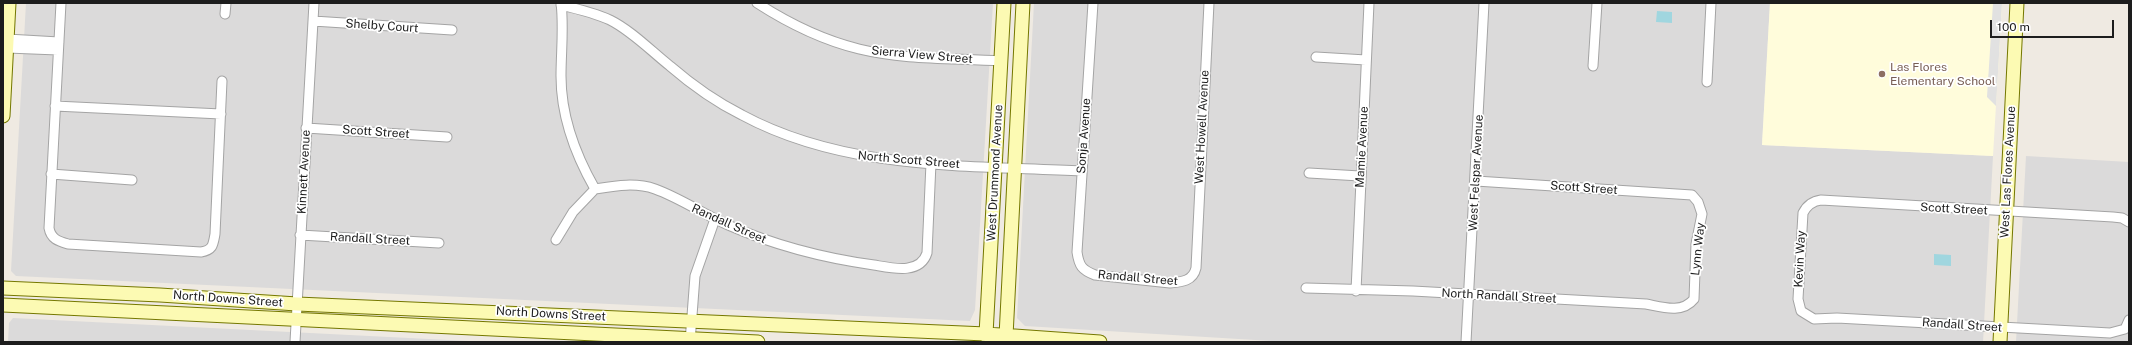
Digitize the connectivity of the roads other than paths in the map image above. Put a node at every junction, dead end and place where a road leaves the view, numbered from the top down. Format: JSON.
{"nodes":[{"id":1,"x":9,"y":3,"type":"edge"},
{"id":2,"x":62,"y":3,"type":"edge"},
{"id":3,"x":226,"y":3,"type":"edge"},
{"id":4,"x":314,"y":3,"type":"edge"},
{"id":5,"x":757,"y":3,"type":"edge"},
{"id":6,"x":1004,"y":3,"type":"edge"},
{"id":7,"x":1023,"y":3,"type":"edge"},
{"id":8,"x":1093,"y":3,"type":"edge"},
{"id":9,"x":1209,"y":3,"type":"edge"},
{"id":10,"x":1369,"y":3,"type":"edge"},
{"id":11,"x":1484,"y":3,"type":"edge"},
{"id":12,"x":1597,"y":3,"type":"edge"},
{"id":13,"x":1711,"y":3,"type":"edge"},
{"id":14,"x":2017,"y":3,"type":"edge"},
{"id":15,"x":561,"y":4,"type":"edge"},
{"id":16,"x":225,"y":14,"type":"dead end"},
{"id":17,"x":313,"y":21,"type":"junction"},
{"id":18,"x":452,"y":30,"type":"dead end"},
{"id":19,"x":7,"y":44,"type":"junction"},
{"id":20,"x":59,"y":46,"type":"junction"},
{"id":21,"x":1316,"y":57,"type":"dead end"},
{"id":22,"x":1366,"y":60,"type":"junction"},
{"id":23,"x":1001,"y":61,"type":"junction"},
{"id":24,"x":1593,"y":66,"type":"dead end"},
{"id":25,"x":222,"y":81,"type":"dead end"},
{"id":26,"x":1707,"y":82,"type":"dead end"},
{"id":27,"x":55,"y":106,"type":"junction"},
{"id":28,"x":221,"y":114,"type":"junction"},
{"id":29,"x":3,"y":116,"type":"edge"},
{"id":30,"x":306,"y":128,"type":"junction"},
{"id":31,"x":446,"y":136,"type":"dead end"},
{"id":32,"x":931,"y":163,"type":"junction"},
{"id":33,"x":995,"y":166,"type":"junction"},
{"id":34,"x":1014,"y":168,"type":"junction"},
{"id":35,"x":1082,"y":171,"type":"junction"},
{"id":36,"x":1309,"y":173,"type":"dead end"},
{"id":37,"x":51,"y":174,"type":"junction"},
{"id":38,"x":1360,"y":176,"type":"junction"},
{"id":39,"x":132,"y":180,"type":"dead end"},
{"id":40,"x":1476,"y":181,"type":"junction"},
{"id":41,"x":594,"y":189,"type":"junction"},
{"id":42,"x":1692,"y":196,"type":"joint"},
{"id":43,"x":1805,"y":208,"type":"joint"},
{"id":44,"x":2006,"y":212,"type":"junction"},
{"id":45,"x":715,"y":219,"type":"junction"},
{"id":46,"x":2129,"y":221,"type":"edge"},
{"id":47,"x":300,"y":235,"type":"junction"},
{"id":48,"x":556,"y":240,"type":"dead end"},
{"id":49,"x":439,"y":243,"type":"dead end"},
{"id":50,"x":1196,"y":251,"type":"joint"},
{"id":51,"x":1081,"y":268,"type":"joint"},
{"id":52,"x":3,"y":288,"type":"edge"},
{"id":53,"x":1306,"y":288,"type":"dead end"},
{"id":54,"x":1356,"y":291,"type":"junction"},
{"id":55,"x":1469,"y":295,"type":"junction"},
{"id":56,"x":297,"y":304,"type":"junction"},
{"id":57,"x":1690,"y":304,"type":"joint"},
{"id":58,"x":3,"y":305,"type":"edge"},
{"id":59,"x":1801,"y":311,"type":"joint"},
{"id":60,"x":296,"y":320,"type":"junction"},
{"id":61,"x":2129,"y":320,"type":"edge"},
{"id":62,"x":691,"y":322,"type":"junction"},
{"id":63,"x":2000,"y":327,"type":"junction"},
{"id":64,"x":988,"y":338,"type":"edge"},
{"id":65,"x":1004,"y":339,"type":"edge"},
{"id":66,"x":690,"y":340,"type":"edge"},
{"id":67,"x":295,"y":342,"type":"edge"},
{"id":68,"x":758,"y":342,"type":"edge"},
{"id":69,"x":1100,"y":342,"type":"edge"},
{"id":70,"x":1466,"y":342,"type":"edge"},
{"id":71,"x":2000,"y":342,"type":"edge"}],
"edges":[{"from":1,"to":19,"type":"street"},
{"from":2,"to":20,"type":"street"},
{"from":3,"to":16,"type":"street"},
{"from":4,"to":17,"type":"street","name":"Kinnett Avenue"},
{"from":5,"to":23,"type":"street","name":"Sierra View Street"},
{"from":6,"to":23,"type":"street","name":"West Drummond Avenue"},
{"from":7,"to":34,"type":"street","name":"West Drummond Avenue"},
{"from":8,"to":35,"type":"street","name":"Sonja Avenue"},
{"from":9,"to":50,"type":"street","name":"West Howell Avenue"},
{"from":10,"to":22,"type":"street","name":"Mamie Avenue"},
{"from":11,"to":40,"type":"street","name":"West Felspar Avenue"},
{"from":12,"to":24,"type":"street"},
{"from":13,"to":26,"type":"street"},
{"from":14,"to":44,"type":"street","name":"West Las Flores Avenue"},
{"from":15,"to":32,"type":"street","name":"North Scott Street"},
{"from":15,"to":41,"type":"street"},
{"from":17,"to":18,"type":"street","name":"Shelby Court"},
{"from":17,"to":30,"type":"street","name":"Kinnett Avenue"},
{"from":19,"to":20,"type":"street"},
{"from":19,"to":29,"type":"street"},
{"from":20,"to":27,"type":"street"},
{"from":21,"to":22,"type":"street"},
{"from":22,"to":38,"type":"street","name":"Mamie Avenue"},
{"from":23,"to":33,"type":"street","name":"West Drummond Avenue"},
{"from":25,"to":28,"type":"street"},
{"from":27,"to":28,"type":"street"},
{"from":27,"to":37,"type":"street"},
{"from":28,"to":37,"type":"street"},
{"from":30,"to":31,"type":"street","name":"Scott Street"},
{"from":30,"to":47,"type":"street","name":"Kinnett Avenue"},
{"from":32,"to":33,"type":"street","name":"North Scott Street"},
{"from":32,"to":45,"type":"street","name":"Randall Street"},
{"from":33,"to":34,"type":"street","name":"North Scott Street"},
{"from":33,"to":64,"type":"street","name":"West Drummond Avenue"},
{"from":34,"to":35,"type":"street","name":"North Scott Street"},
{"from":34,"to":65,"type":"street","name":"West Drummond Avenue"},
{"from":35,"to":51,"type":"street","name":"Sonja Avenue"},
{"from":36,"to":38,"type":"street"},
{"from":37,"to":39,"type":"street"},
{"from":38,"to":54,"type":"street","name":"Mamie Avenue"},
{"from":40,"to":42,"type":"street","name":"Scott Street"},
{"from":40,"to":55,"type":"street","name":"West Felspar Avenue"},
{"from":41,"to":45,"type":"street","name":"Randall Street"},
{"from":41,"to":48,"type":"street"},
{"from":42,"to":57,"type":"street","name":"Lynn Way"},
{"from":43,"to":44,"type":"street","name":"Scott Street"},
{"from":43,"to":59,"type":"street","name":"Kevin Way"},
{"from":44,"to":46,"type":"street","name":"Scott Street"},
{"from":44,"to":63,"type":"street","name":"West Las Flores Avenue"},
{"from":45,"to":62,"type":"street"},
{"from":47,"to":49,"type":"street","name":"Randall Street"},
{"from":47,"to":56,"type":"street","name":"Kinnett Avenue"},
{"from":50,"to":51,"type":"street","name":"Randall Street"},
{"from":52,"to":56,"type":"street","name":"North Downs Street"},
{"from":53,"to":54,"type":"street","name":"North Randall Street"},
{"from":54,"to":55,"type":"street","name":"North Randall Street"},
{"from":55,"to":57,"type":"street","name":"North Randall Street"},
{"from":55,"to":70,"type":"street","name":"West Felspar Avenue"},
{"from":56,"to":60,"type":"street","name":"Kinnett Avenue"},
{"from":56,"to":62,"type":"street","name":"North Downs Street"},
{"from":58,"to":60,"type":"street","name":"North Downs Street"},
{"from":59,"to":63,"type":"street","name":"Randall Street"},
{"from":60,"to":66,"type":"street","name":"North Downs Street"},
{"from":60,"to":67,"type":"street","name":"Kinnett Avenue"},
{"from":61,"to":63,"type":"street","name":"Randall Street"},
{"from":62,"to":64,"type":"street","name":"North Downs Street"},
{"from":62,"to":66,"type":"street"},
{"from":63,"to":71,"type":"street","name":"West Las Flores Avenue"},
{"from":64,"to":65,"type":"street","name":"North Downs Street"},
{"from":65,"to":69,"type":"street","name":"North Downs Street"},
{"from":66,"to":68,"type":"street","name":"North Downs Street"}]}
